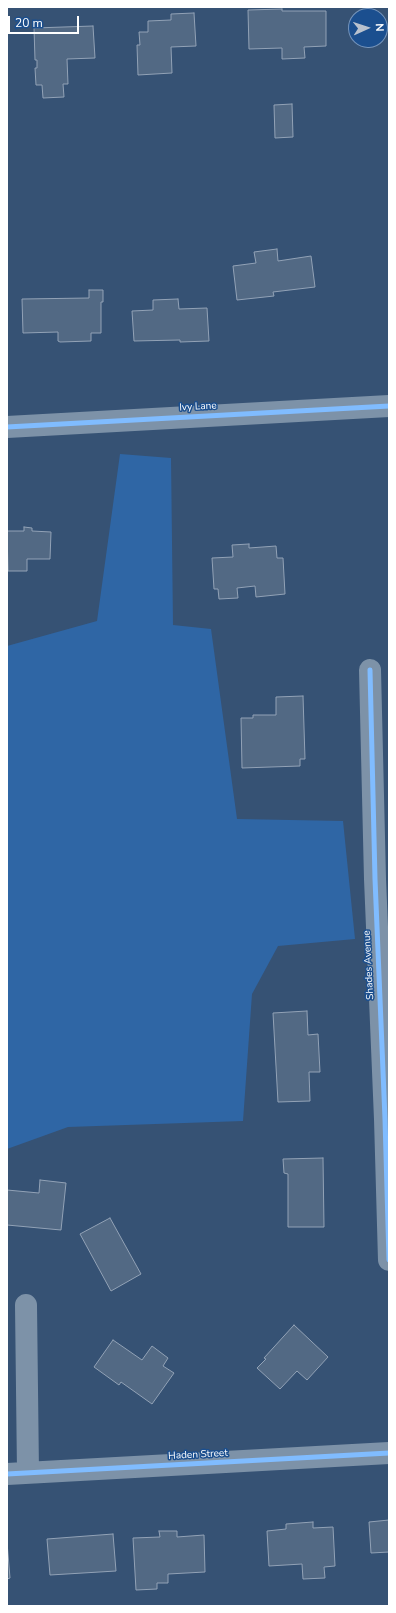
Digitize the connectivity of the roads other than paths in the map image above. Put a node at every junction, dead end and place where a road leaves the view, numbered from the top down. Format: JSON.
{"nodes":[{"id":1,"x":389,"y":406,"type":"edge"},
{"id":2,"x":7,"y":427,"type":"edge"},
{"id":3,"x":370,"y":670,"type":"dead end"},
{"id":4,"x":382,"y":878,"type":"edge"},
{"id":5,"x":389,"y":1260,"type":"edge"},
{"id":6,"x":26,"y":1305,"type":"dead end"},
{"id":7,"x":389,"y":1453,"type":"edge"},
{"id":8,"x":17,"y":1473,"type":"edge"}],
"edges":[{"from":1,"to":2,"type":"street","name":"Ivy Lane"},
{"from":3,"to":4,"type":"street","name":"Shades Avenue"},
{"from":4,"to":5,"type":"street","name":"Shades Avenue"},
{"from":6,"to":8,"type":"street","name":"Haden Street"},
{"from":7,"to":8,"type":"street","name":"Haden Street"}]}
